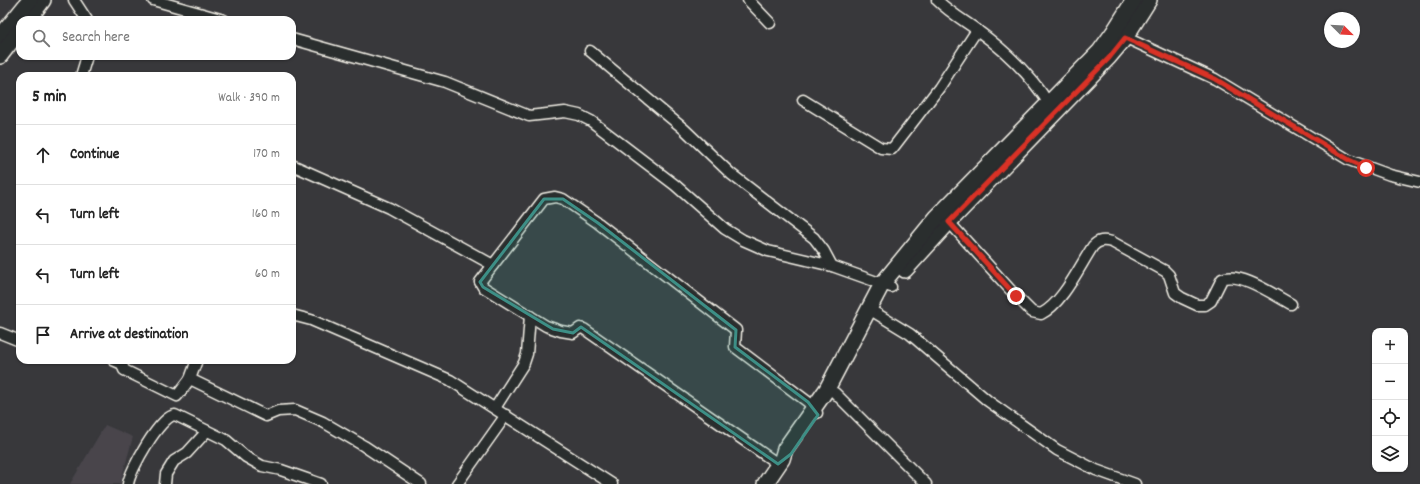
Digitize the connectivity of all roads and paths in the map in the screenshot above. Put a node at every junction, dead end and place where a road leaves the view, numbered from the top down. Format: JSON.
{"nodes":[{"id":1,"x":30,"y":0,"type":"edge"},
{"id":2,"x":43,"y":0,"type":"edge"},
{"id":3,"x":74,"y":0,"type":"edge"},
{"id":4,"x":153,"y":0,"type":"edge"},
{"id":5,"x":748,"y":0,"type":"edge"},
{"id":6,"x":937,"y":0,"type":"edge"},
{"id":7,"x":1134,"y":0,"type":"edge"},
{"id":8,"x":1149,"y":0,"type":"edge"},
{"id":9,"x":17,"y":16,"type":"edge"},
{"id":10,"x":31,"y":16,"type":"edge"},
{"id":11,"x":84,"y":16,"type":"edge"},
{"id":12,"x":210,"y":16,"type":"edge"},
{"id":13,"x":16,"y":17,"type":"edge"},
{"id":14,"x":770,"y":23,"type":"dead end"},
{"id":15,"x":977,"y":30,"type":"junction"},
{"id":16,"x":16,"y":35,"type":"edge"},
{"id":17,"x":1120,"y":35,"type":"junction"},
{"id":18,"x":0,"y":37,"type":"edge"},
{"id":19,"x":296,"y":40,"type":"edge"},
{"id":20,"x":590,"y":51,"type":"dead end"},
{"id":21,"x":0,"y":56,"type":"edge"},
{"id":22,"x":86,"y":60,"type":"edge"},
{"id":23,"x":82,"y":72,"type":"edge"},
{"id":24,"x":803,"y":100,"type":"dead end"},
{"id":25,"x":1051,"y":108,"type":"junction"},
{"id":26,"x":296,"y":167,"type":"edge"},
{"id":27,"x":1420,"y":182,"type":"edge"},
{"id":28,"x":949,"y":222,"type":"junction"},
{"id":29,"x":493,"y":265,"type":"junction"},
{"id":30,"x":832,"y":266,"type":"junction"},
{"id":31,"x":886,"y":286,"type":"junction"},
{"id":32,"x":1291,"y":304,"type":"dead end"},
{"id":33,"x":873,"y":310,"type":"junction"},
{"id":34,"x":296,"y":315,"type":"edge"},
{"id":35,"x":530,"y":316,"type":"junction"},
{"id":36,"x":0,"y":333,"type":"edge"},
{"id":37,"x":16,"y":339,"type":"edge"},
{"id":38,"x":122,"y":364,"type":"edge"},
{"id":39,"x":196,"y":364,"type":"edge"},
{"id":40,"x":190,"y":379,"type":"junction"},
{"id":41,"x":835,"y":392,"type":"junction"},
{"id":42,"x":495,"y":408,"type":"junction"},
{"id":43,"x":816,"y":412,"type":"junction"},
{"id":44,"x":506,"y":415,"type":"junction"},
{"id":45,"x":207,"y":431,"type":"junction"},
{"id":46,"x":780,"y":461,"type":"junction"},
{"id":47,"x":128,"y":484,"type":"edge"},
{"id":48,"x":165,"y":484,"type":"edge"},
{"id":49,"x":322,"y":484,"type":"edge"},
{"id":50,"x":421,"y":484,"type":"edge"},
{"id":51,"x":457,"y":484,"type":"edge"},
{"id":52,"x":612,"y":484,"type":"edge"},
{"id":53,"x":765,"y":484,"type":"edge"},
{"id":54,"x":926,"y":484,"type":"edge"},
{"id":55,"x":1135,"y":484,"type":"edge"}],
"edges":[{"from":1,"to":9,"type":"street"},
{"from":2,"to":10,"type":"street"},
{"from":3,"to":11,"type":"street"},
{"from":4,"to":12,"type":"street"},
{"from":5,"to":14,"type":"street"},
{"from":6,"to":15,"type":"street"},
{"from":7,"to":17,"type":"street"},
{"from":8,"to":17,"type":"street"},
{"from":13,"to":18,"type":"street"},
{"from":15,"to":24,"type":"street"},
{"from":15,"to":25,"type":"street"},
{"from":16,"to":21,"type":"street"},
{"from":17,"to":25,"type":"street"},
{"from":17,"to":27,"type":"street"},
{"from":19,"to":30,"type":"street"},
{"from":20,"to":30,"type":"street"},
{"from":22,"to":23,"type":"street"},
{"from":25,"to":28,"type":"street"},
{"from":25,"to":31,"type":"street"},
{"from":26,"to":29,"type":"street"},
{"from":28,"to":31,"type":"street"},
{"from":28,"to":32,"type":"street"},
{"from":29,"to":35,"type":"street"},
{"from":29,"to":43,"type":"street"},
{"from":30,"to":31,"type":"street"},
{"from":31,"to":33,"type":"street"},
{"from":33,"to":41,"type":"street"},
{"from":33,"to":43,"type":"street"},
{"from":33,"to":55,"type":"street"},
{"from":34,"to":42,"type":"street"},
{"from":35,"to":42,"type":"street"},
{"from":35,"to":46,"type":"street"},
{"from":36,"to":37,"type":"street"},
{"from":38,"to":40,"type":"street"},
{"from":39,"to":40,"type":"street"},
{"from":40,"to":50,"type":"street"},
{"from":41,"to":43,"type":"street"},
{"from":41,"to":54,"type":"street"},
{"from":42,"to":44,"type":"street"},
{"from":43,"to":46,"type":"street"},
{"from":44,"to":51,"type":"street"},
{"from":44,"to":52,"type":"street"},
{"from":45,"to":47,"type":"street"},
{"from":45,"to":48,"type":"street"},
{"from":45,"to":49,"type":"street"},
{"from":46,"to":53,"type":"street"}]}
